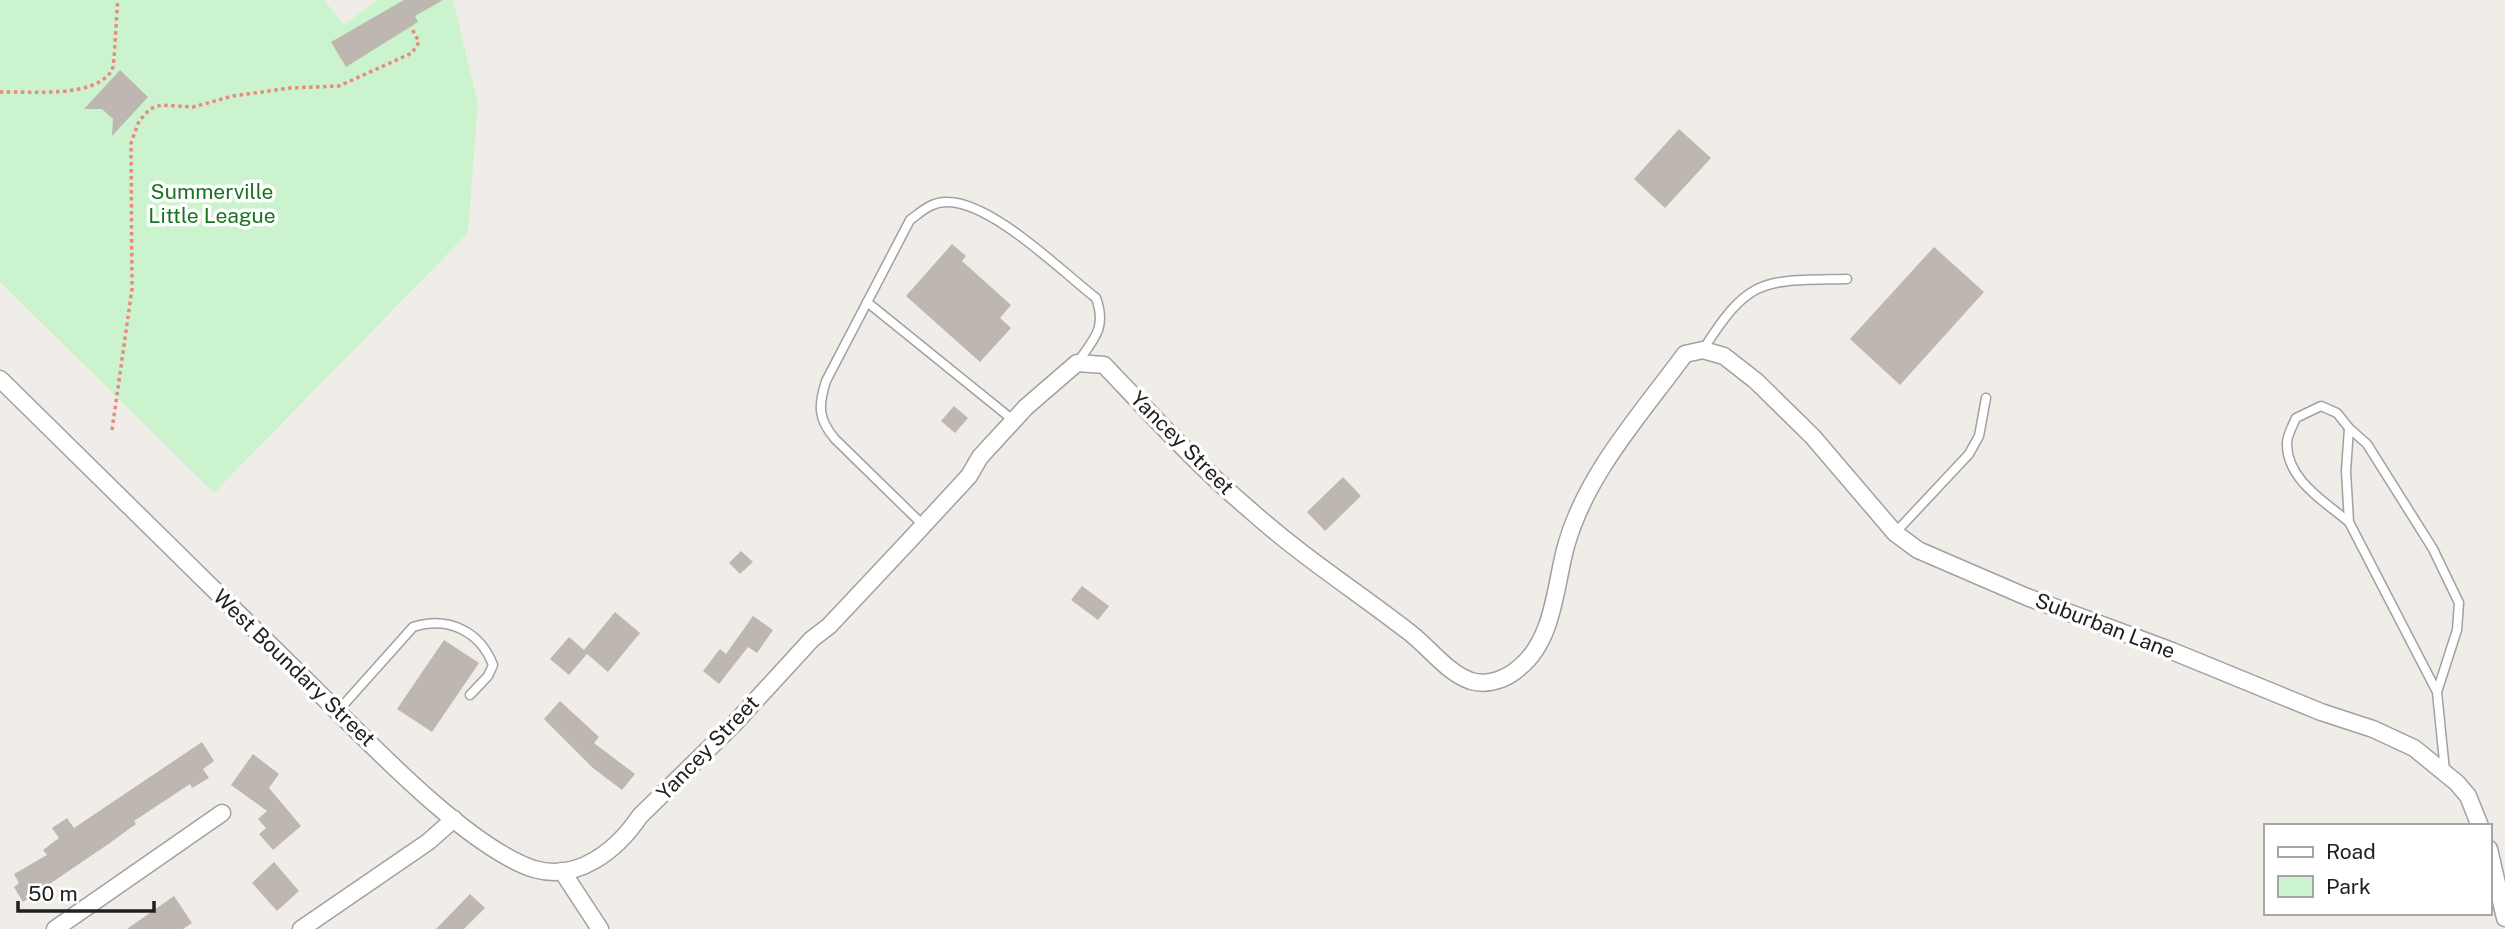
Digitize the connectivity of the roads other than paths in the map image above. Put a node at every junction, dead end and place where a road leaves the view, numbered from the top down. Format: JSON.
{"nodes":[{"id":1,"x":1847,"y":279,"type":"dead end"},
{"id":2,"x":867,"y":302,"type":"junction"},
{"id":3,"x":1703,"y":350,"type":"junction"},
{"id":4,"x":1077,"y":363,"type":"junction"},
{"id":5,"x":0,"y":379,"type":"edge"},
{"id":6,"x":1986,"y":398,"type":"dead end"},
{"id":7,"x":1013,"y":421,"type":"junction"},
{"id":8,"x":2349,"y":428,"type":"junction"},
{"id":9,"x":2349,"y":522,"type":"junction"},
{"id":10,"x":923,"y":525,"type":"junction"},
{"id":11,"x":1895,"y":533,"type":"junction"},
{"id":12,"x":2437,"y":692,"type":"junction"},
{"id":13,"x":470,"y":695,"type":"dead end"},
{"id":14,"x":338,"y":711,"type":"junction"},
{"id":15,"x":2445,"y":773,"type":"junction"},
{"id":16,"x":222,"y":813,"type":"dead end"},
{"id":17,"x":454,"y":819,"type":"junction"},
{"id":18,"x":2479,"y":824,"type":"edge"},
{"id":19,"x":2491,"y":854,"type":"edge"},
{"id":20,"x":562,"y":872,"type":"junction"},
{"id":21,"x":2505,"y":918,"type":"edge"},
{"id":22,"x":55,"y":929,"type":"edge"},
{"id":23,"x":301,"y":929,"type":"edge"},
{"id":24,"x":600,"y":929,"type":"edge"}],
"edges":[{"from":1,"to":3,"type":"lane"},
{"from":2,"to":4,"type":"lane"},
{"from":2,"to":7,"type":"lane"},
{"from":2,"to":10,"type":"lane"},
{"from":3,"to":4,"type":"street","name":"Yancey Street"},
{"from":3,"to":11,"type":"street","name":"Suburban Lane"},
{"from":4,"to":7,"type":"street","name":"Yancey Street"},
{"from":5,"to":14,"type":"street","name":"West Boundary Street"},
{"from":6,"to":11,"type":"lane"},
{"from":7,"to":10,"type":"street","name":"Yancey Street"},
{"from":8,"to":9,"type":"lane"},
{"from":8,"to":9,"type":"lane"},
{"from":8,"to":12,"type":"lane"},
{"from":9,"to":12,"type":"lane"},
{"from":10,"to":20,"type":"street","name":"Yancey Street"},
{"from":11,"to":15,"type":"street","name":"Suburban Lane"},
{"from":12,"to":15,"type":"lane"},
{"from":13,"to":14,"type":"lane"},
{"from":14,"to":17,"type":"street","name":"West Boundary Street"},
{"from":15,"to":18,"type":"street","name":"Suburban Lane"},
{"from":16,"to":22,"type":"street"},
{"from":17,"to":20,"type":"street","name":"West Boundary Street"},
{"from":17,"to":23,"type":"street"},
{"from":19,"to":21,"type":"street"},
{"from":20,"to":24,"type":"street"}]}
